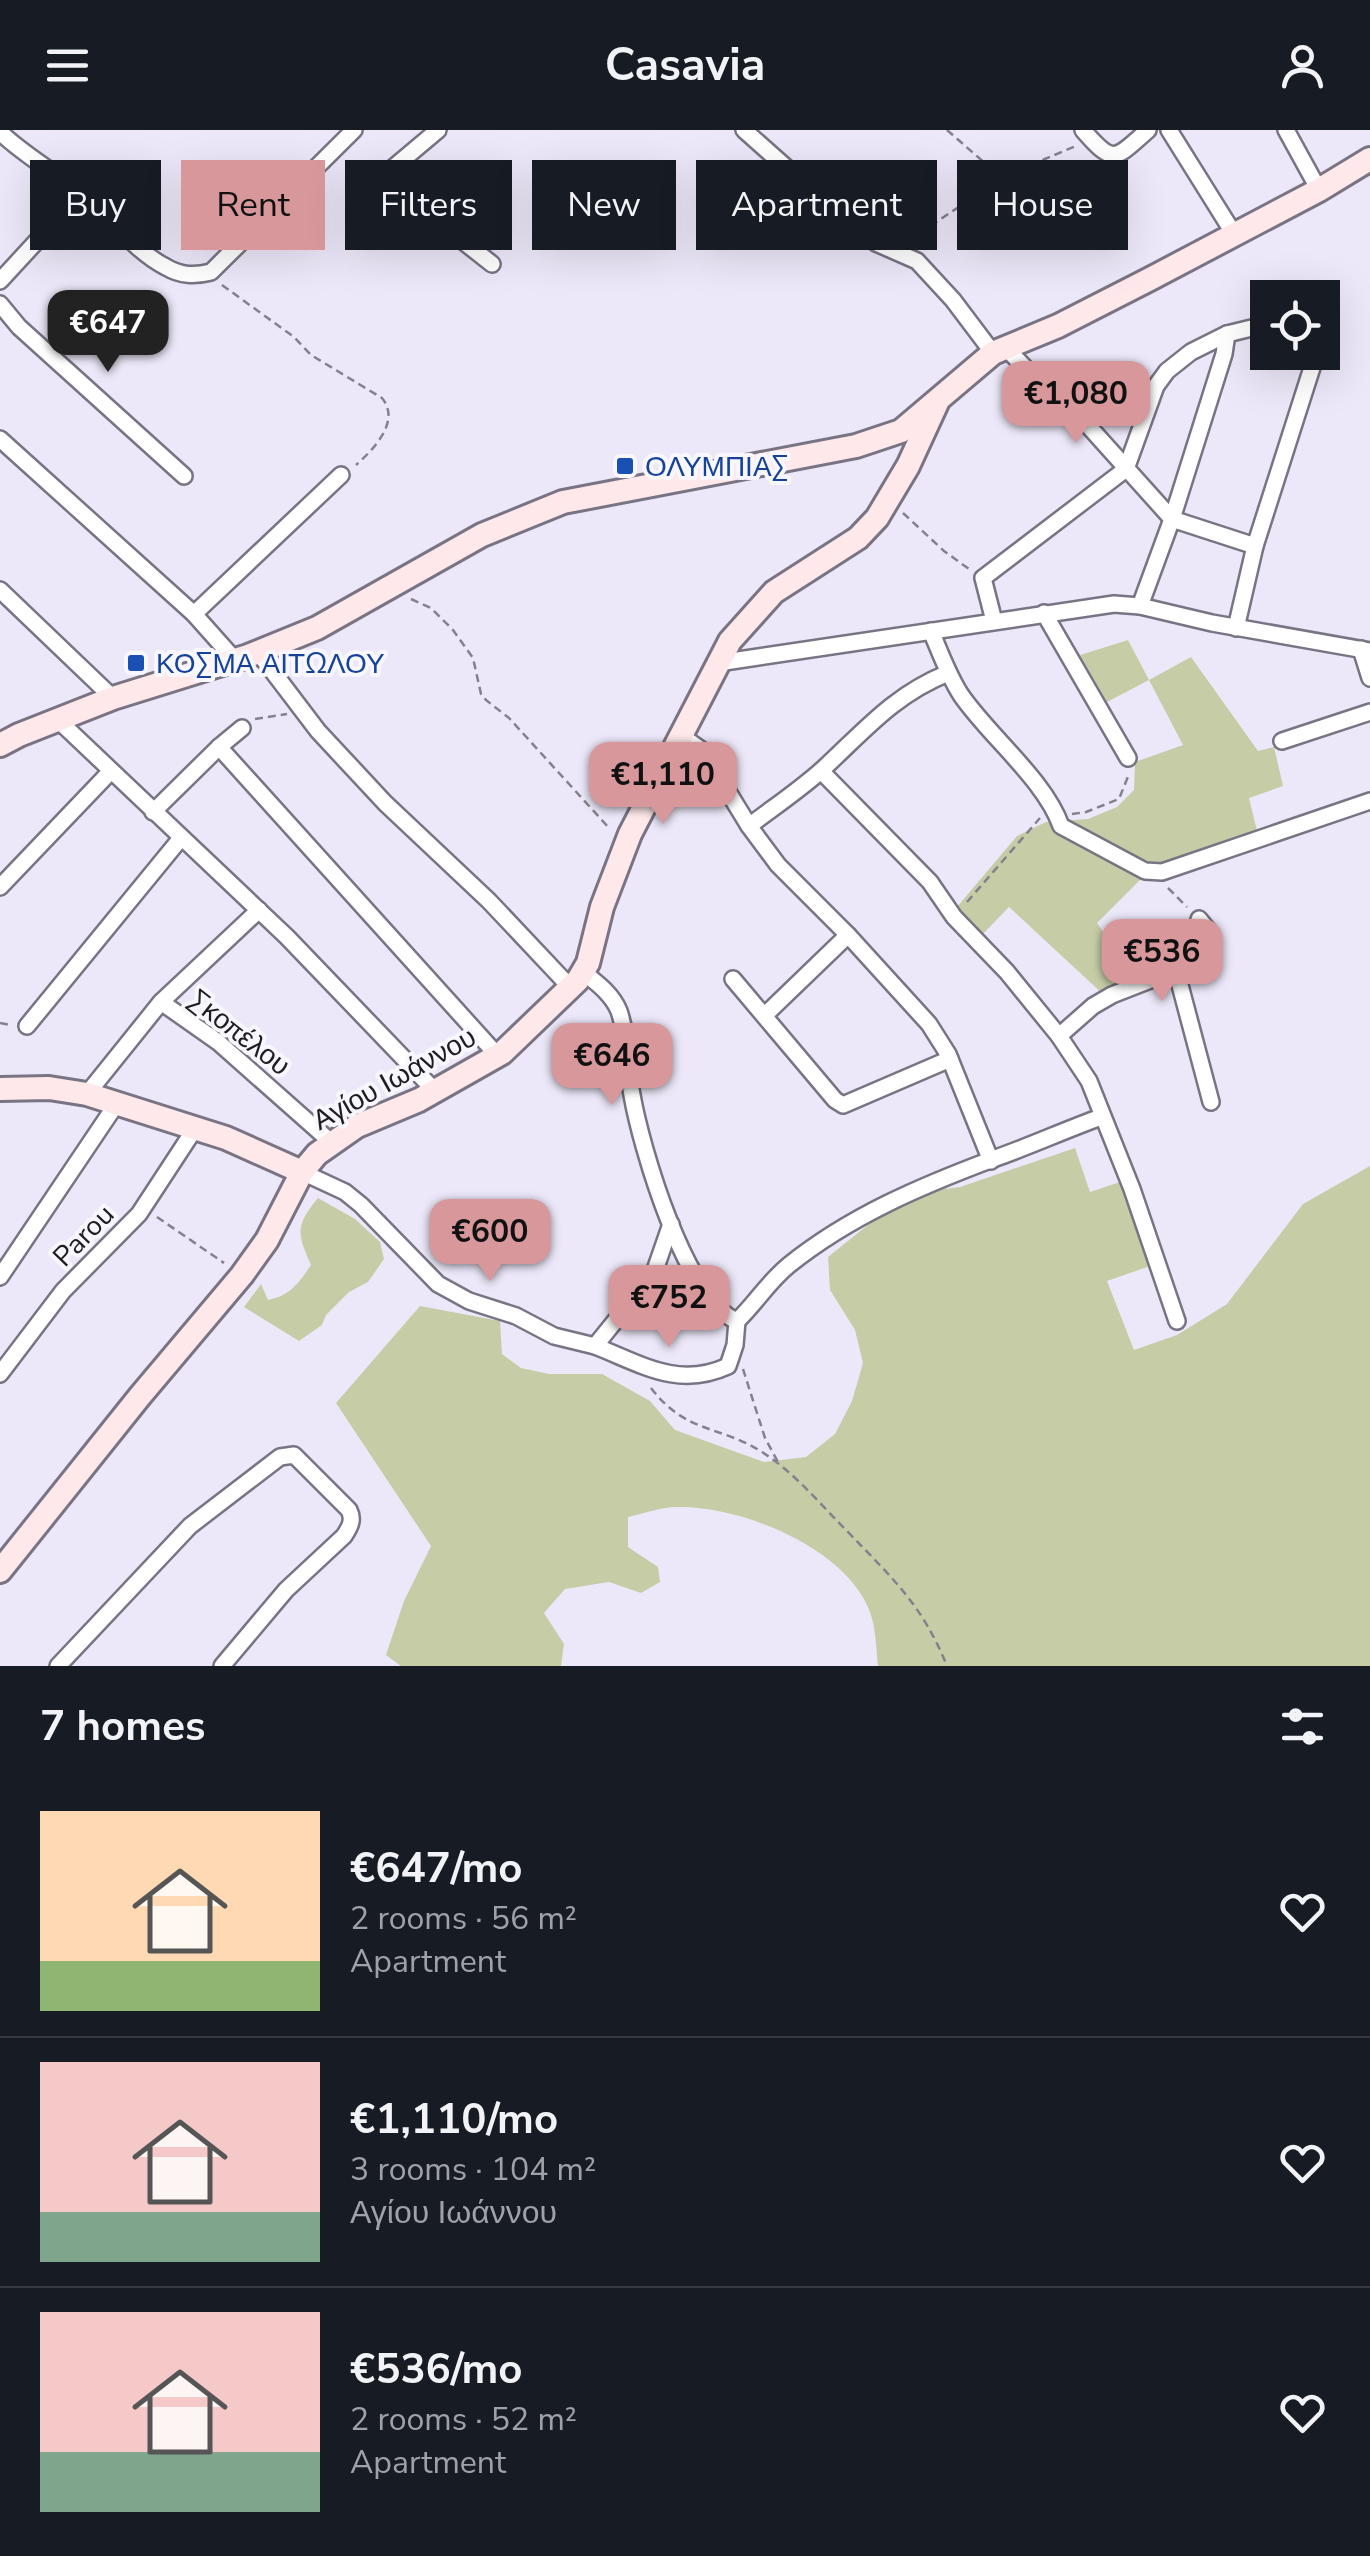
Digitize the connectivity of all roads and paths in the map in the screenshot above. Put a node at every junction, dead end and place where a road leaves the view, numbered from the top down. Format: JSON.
{"nodes":[{"id":1,"x":354,"y":130,"type":"edge"},
{"id":2,"x":438,"y":130,"type":"edge"},
{"id":3,"x":744,"y":130,"type":"edge"},
{"id":4,"x":947,"y":130,"type":"edge"},
{"id":5,"x":1148,"y":130,"type":"edge"},
{"id":6,"x":1169,"y":130,"type":"edge"},
{"id":7,"x":1286,"y":130,"type":"edge"},
{"id":8,"x":0,"y":132,"type":"edge"},
{"id":9,"x":1087,"y":135,"type":"edge"},
{"id":10,"x":1370,"y":159,"type":"edge"},
{"id":11,"x":33,"y":160,"type":"edge"},
{"id":12,"x":981,"y":160,"type":"edge"},
{"id":13,"x":1039,"y":160,"type":"edge"},
{"id":14,"x":1318,"y":190,"type":"junction"},
{"id":15,"x":957,"y":208,"type":"edge"},
{"id":16,"x":1234,"y":234,"type":"junction"},
{"id":17,"x":30,"y":249,"type":"edge"},
{"id":18,"x":146,"y":250,"type":"edge"},
{"id":19,"x":897,"y":252,"type":"junction"},
{"id":20,"x":492,"y":264,"type":"dead end"},
{"id":21,"x":211,"y":272,"type":"junction"},
{"id":22,"x":0,"y":281,"type":"edge"},
{"id":23,"x":0,"y":304,"type":"edge"},
{"id":24,"x":1250,"y":328,"type":"edge"},
{"id":25,"x":1227,"y":334,"type":"junction"},
{"id":26,"x":999,"y":350,"type":"junction"},
{"id":27,"x":1312,"y":370,"type":"edge"},
{"id":28,"x":938,"y":403,"type":"junction"},
{"id":29,"x":0,"y":439,"type":"edge"},
{"id":30,"x":1126,"y":469,"type":"junction"},
{"id":31,"x":341,"y":475,"type":"joint"},
{"id":32,"x":184,"y":476,"type":"dead end"},
{"id":33,"x":888,"y":502,"type":"junction"},
{"id":34,"x":1172,"y":519,"type":"junction"},
{"id":35,"x":1256,"y":546,"type":"junction"},
{"id":36,"x":983,"y":578,"type":"junction"},
{"id":37,"x":0,"y":590,"type":"edge"},
{"id":38,"x":411,"y":599,"type":"dead end"},
{"id":39,"x":1140,"y":606,"type":"junction"},
{"id":40,"x":1044,"y":613,"type":"junction"},
{"id":41,"x":194,"y":614,"type":"junction"},
{"id":42,"x":994,"y":621,"type":"junction"},
{"id":43,"x":1236,"y":628,"type":"junction"},
{"id":44,"x":930,"y":630,"type":"junction"},
{"id":45,"x":1365,"y":650,"type":"edge"},
{"id":46,"x":258,"y":652,"type":"junction"},
{"id":47,"x":235,"y":660,"type":"junction"},
{"id":48,"x":718,"y":663,"type":"junction"},
{"id":49,"x":948,"y":673,"type":"junction"},
{"id":50,"x":1370,"y":678,"type":"edge"},
{"id":51,"x":113,"y":698,"type":"junction"},
{"id":52,"x":304,"y":712,"type":"junction"},
{"id":53,"x":1370,"y":712,"type":"edge"},
{"id":54,"x":58,"y":720,"type":"junction"},
{"id":55,"x":242,"y":728,"type":"joint"},
{"id":56,"x":680,"y":736,"type":"junction"},
{"id":57,"x":1282,"y":741,"type":"dead end"},
{"id":58,"x":0,"y":745,"type":"edge"},
{"id":59,"x":219,"y":747,"type":"junction"},
{"id":60,"x":1128,"y":758,"type":"joint"},
{"id":61,"x":821,"y":770,"type":"junction"},
{"id":62,"x":110,"y":772,"type":"junction"},
{"id":63,"x":1370,"y":802,"type":"edge"},
{"id":64,"x":154,"y":812,"type":"junction"},
{"id":65,"x":1057,"y":815,"type":"junction"},
{"id":66,"x":749,"y":826,"type":"junction"},
{"id":67,"x":630,"y":834,"type":"junction"},
{"id":68,"x":181,"y":838,"type":"junction"},
{"id":69,"x":1154,"y":874,"type":"junction"},
{"id":70,"x":0,"y":887,"type":"edge"},
{"id":71,"x":259,"y":910,"type":"junction"},
{"id":72,"x":954,"y":917,"type":"junction"},
{"id":73,"x":1199,"y":918,"type":"joint"},
{"id":74,"x":848,"y":935,"type":"junction"},
{"id":75,"x":1176,"y":970,"type":"junction"},
{"id":76,"x":577,"y":980,"type":"junction"},
{"id":77,"x":733,"y":980,"type":"dead end"},
{"id":78,"x":161,"y":1002,"type":"junction"},
{"id":79,"x":765,"y":1014,"type":"junction"},
{"id":80,"x":26,"y":1026,"type":"dead end"},
{"id":81,"x":1059,"y":1036,"type":"junction"},
{"id":82,"x":498,"y":1056,"type":"junction"},
{"id":83,"x":950,"y":1059,"type":"junction"},
{"id":84,"x":0,"y":1089,"type":"edge"},
{"id":85,"x":435,"y":1091,"type":"junction"},
{"id":86,"x":87,"y":1094,"type":"junction"},
{"id":87,"x":1211,"y":1102,"type":"dead end"},
{"id":88,"x":116,"y":1103,"type":"junction"},
{"id":89,"x":1101,"y":1117,"type":"junction"},
{"id":90,"x":196,"y":1128,"type":"junction"},
{"id":91,"x":331,"y":1142,"type":"junction"},
{"id":92,"x":991,"y":1160,"type":"junction"},
{"id":93,"x":302,"y":1172,"type":"junction"},
{"id":94,"x":142,"y":1208,"type":"junction"},
{"id":95,"x":671,"y":1224,"type":"junction"},
{"id":96,"x":242,"y":1275,"type":"junction"},
{"id":97,"x":0,"y":1278,"type":"edge"},
{"id":98,"x":736,"y":1321,"type":"junction"},
{"id":99,"x":1177,"y":1321,"type":"dead end"},
{"id":100,"x":735,"y":1345,"type":"junction"},
{"id":101,"x":595,"y":1346,"type":"junction"},
{"id":102,"x":637,"y":1365,"type":"junction"},
{"id":103,"x":0,"y":1374,"type":"edge"},
{"id":104,"x":780,"y":1466,"type":"junction"},
{"id":105,"x":0,"y":1571,"type":"edge"},
{"id":106,"x":58,"y":1666,"type":"edge"},
{"id":107,"x":222,"y":1666,"type":"edge"},
{"id":108,"x":948,"y":1666,"type":"edge"}],
"edges":[{"from":1,"to":21,"type":"street"},
{"from":2,"to":20,"type":"street"},
{"from":3,"to":19,"type":"street"},
{"from":4,"to":12,"type":"path"},
{"from":5,"to":9,"type":"street"},
{"from":6,"to":16,"type":"street"},
{"from":7,"to":14,"type":"street"},
{"from":8,"to":11,"type":"street"},
{"from":9,"to":13,"type":"path"},
{"from":10,"to":14,"type":"street"},
{"from":14,"to":16,"type":"street"},
{"from":15,"to":19,"type":"path"},
{"from":16,"to":26,"type":"street"},
{"from":17,"to":22,"type":"street"},
{"from":18,"to":21,"type":"street"},
{"from":19,"to":26,"type":"street"},
{"from":21,"to":31,"type":"path"},
{"from":23,"to":32,"type":"street"},
{"from":24,"to":25,"type":"street"},
{"from":25,"to":30,"type":"street"},
{"from":25,"to":34,"type":"street"},
{"from":26,"to":28,"type":"street"},
{"from":26,"to":30,"type":"street"},
{"from":27,"to":35,"type":"street"},
{"from":28,"to":33,"type":"street"},
{"from":28,"to":46,"type":"street"},
{"from":29,"to":41,"type":"street"},
{"from":30,"to":34,"type":"street"},
{"from":30,"to":36,"type":"street"},
{"from":31,"to":41,"type":"street"},
{"from":33,"to":36,"type":"path"},
{"from":33,"to":48,"type":"street"},
{"from":34,"to":35,"type":"street"},
{"from":34,"to":39,"type":"street"},
{"from":35,"to":43,"type":"street"},
{"from":36,"to":42,"type":"street"},
{"from":37,"to":51,"type":"street"},
{"from":38,"to":67,"type":"path"},
{"from":39,"to":40,"type":"street"},
{"from":39,"to":43,"type":"street"},
{"from":40,"to":42,"type":"street"},
{"from":40,"to":60,"type":"street"},
{"from":41,"to":47,"type":"street"},
{"from":42,"to":44,"type":"street"},
{"from":43,"to":45,"type":"street"},
{"from":44,"to":48,"type":"street"},
{"from":44,"to":49,"type":"street"},
{"from":45,"to":50,"type":"street"},
{"from":46,"to":47,"type":"street"},
{"from":46,"to":52,"type":"street"},
{"from":47,"to":51,"type":"street"},
{"from":48,"to":56,"type":"street"},
{"from":49,"to":61,"type":"street"},
{"from":49,"to":65,"type":"street"},
{"from":51,"to":54,"type":"street"},
{"from":52,"to":55,"type":"path"},
{"from":52,"to":76,"type":"street"},
{"from":53,"to":57,"type":"street"},
{"from":54,"to":58,"type":"street"},
{"from":54,"to":62,"type":"street"},
{"from":55,"to":59,"type":"street"},
{"from":56,"to":66,"type":"street"},
{"from":56,"to":67,"type":"street"},
{"from":59,"to":64,"type":"street"},
{"from":59,"to":82,"type":"street"},
{"from":60,"to":65,"type":"path"},
{"from":61,"to":66,"type":"street"},
{"from":61,"to":72,"type":"street"},
{"from":62,"to":64,"type":"street"},
{"from":62,"to":70,"type":"street"},
{"from":63,"to":69,"type":"street"},
{"from":64,"to":68,"type":"street"},
{"from":65,"to":69,"type":"street"},
{"from":65,"to":72,"type":"path"},
{"from":66,"to":74,"type":"street"},
{"from":67,"to":76,"type":"street"},
{"from":68,"to":71,"type":"street"},
{"from":68,"to":80,"type":"street"},
{"from":69,"to":73,"type":"path"},
{"from":71,"to":78,"type":"street"},
{"from":71,"to":85,"type":"street"},
{"from":72,"to":81,"type":"street"},
{"from":73,"to":75,"type":"street"},
{"from":74,"to":79,"type":"street"},
{"from":74,"to":83,"type":"street"},
{"from":75,"to":81,"type":"street"},
{"from":75,"to":87,"type":"street"},
{"from":76,"to":82,"type":"street","name":"Αγίου Ιωάννου"},
{"from":76,"to":95,"type":"street"},
{"from":77,"to":79,"type":"street"},
{"from":78,"to":86,"type":"street","name":"Σκοπέλου"},
{"from":78,"to":91,"type":"street","name":"Σκοπέλου"},
{"from":79,"to":83,"type":"street"},
{"from":81,"to":89,"type":"street"},
{"from":82,"to":85,"type":"street","name":"Αγίου Ιωάννου"},
{"from":83,"to":92,"type":"street"},
{"from":84,"to":86,"type":"street"},
{"from":85,"to":91,"type":"street","name":"Αγίου Ιωάννου"},
{"from":86,"to":88,"type":"street"},
{"from":88,"to":90,"type":"street"},
{"from":88,"to":97,"type":"street"},
{"from":89,"to":92,"type":"street"},
{"from":89,"to":99,"type":"street"},
{"from":90,"to":93,"type":"street"},
{"from":90,"to":94,"type":"street","name":"Parou"},
{"from":91,"to":93,"type":"street","name":"Αγίου Ιωάννου"},
{"from":92,"to":98,"type":"street"},
{"from":93,"to":96,"type":"street","name":"Αγίου Ιωάννου"},
{"from":93,"to":101,"type":"street"},
{"from":94,"to":96,"type":"path"},
{"from":94,"to":103,"type":"street","name":"Parou"},
{"from":95,"to":98,"type":"street"},
{"from":95,"to":101,"type":"street"},
{"from":96,"to":105,"type":"street","name":"Αγίου Ιωάννου"},
{"from":98,"to":100,"type":"street"},
{"from":100,"to":102,"type":"street"},
{"from":100,"to":104,"type":"path"},
{"from":101,"to":102,"type":"street"},
{"from":102,"to":104,"type":"path"},
{"from":104,"to":108,"type":"path"},
{"from":106,"to":107,"type":"street"}]}
